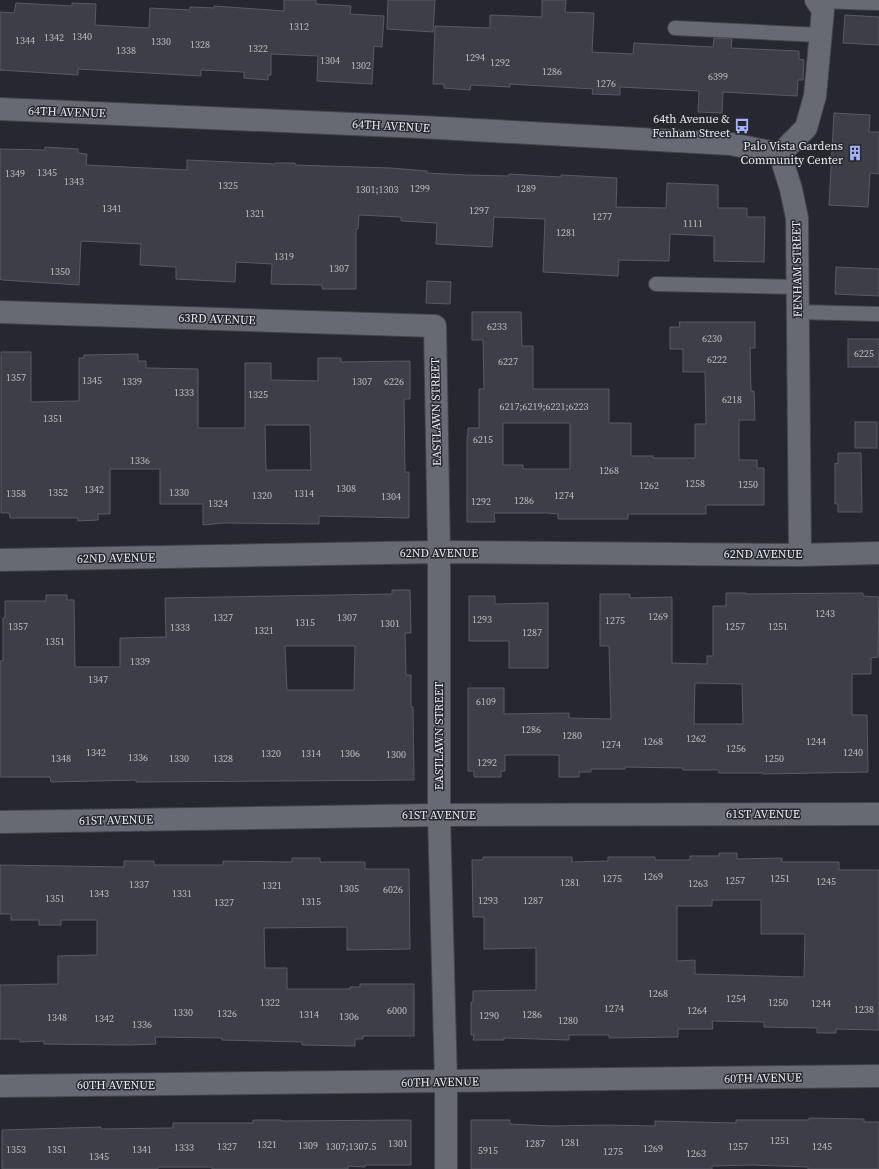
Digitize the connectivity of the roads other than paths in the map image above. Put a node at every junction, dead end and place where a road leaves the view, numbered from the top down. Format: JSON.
{"nodes":[{"id":1,"x":816,"y":0,"type":"edge"},
{"id":2,"x":879,"y":3,"type":"edge"},
{"id":3,"x":675,"y":28,"type":"dead end"},
{"id":4,"x":820,"y":35,"type":"junction"},
{"id":5,"x":0,"y":109,"type":"edge"},
{"id":6,"x":780,"y":154,"type":"junction"},
{"id":7,"x":656,"y":284,"type":"dead end"},
{"id":8,"x":798,"y":287,"type":"junction"},
{"id":9,"x":0,"y":312,"type":"edge"},
{"id":10,"x":798,"y":312,"type":"junction"},
{"id":11,"x":879,"y":314,"type":"edge"},
{"id":12,"x":435,"y":326,"type":"joint"},
{"id":13,"x":439,"y":552,"type":"junction"},
{"id":14,"x":879,"y":553,"type":"edge"},
{"id":15,"x":800,"y":555,"type":"junction"},
{"id":16,"x":0,"y":560,"type":"edge"},
{"id":17,"x":879,"y":814,"type":"edge"},
{"id":18,"x":439,"y":815,"type":"junction"},
{"id":19,"x":0,"y":822,"type":"edge"},
{"id":20,"x":879,"y":1076,"type":"edge"},
{"id":21,"x":446,"y":1082,"type":"junction"},
{"id":22,"x":0,"y":1086,"type":"edge"},
{"id":23,"x":446,"y":1169,"type":"edge"}],
"edges":[{"from":1,"to":2,"type":"lane"},
{"from":1,"to":4,"type":"street"},
{"from":3,"to":4,"type":"lane"},
{"from":4,"to":6,"type":"street"},
{"from":5,"to":6,"type":"street","name":"64TH AVENUE"},
{"from":6,"to":8,"type":"street","name":"FENHAM STREET"},
{"from":7,"to":8,"type":"lane"},
{"from":8,"to":10,"type":"street","name":"FENHAM STREET"},
{"from":9,"to":12,"type":"street","name":"63RD AVENUE"},
{"from":10,"to":11,"type":"lane"},
{"from":10,"to":15,"type":"street","name":"FENHAM STREET"},
{"from":12,"to":13,"type":"street","name":"EASTLAWN STREET"},
{"from":13,"to":15,"type":"street","name":"62ND AVENUE"},
{"from":13,"to":16,"type":"street","name":"62ND AVENUE"},
{"from":13,"to":18,"type":"street","name":"EASTLAWN STREET"},
{"from":14,"to":15,"type":"street","name":"62ND AVENUE"},
{"from":17,"to":18,"type":"street","name":"61ST AVENUE"},
{"from":18,"to":19,"type":"street","name":"61ST AVENUE"},
{"from":18,"to":21,"type":"street","name":"EASTLAWN STREET"},
{"from":20,"to":21,"type":"street","name":"60TH AVENUE"},
{"from":21,"to":22,"type":"street","name":"60TH AVENUE"},
{"from":21,"to":23,"type":"street","name":"EASTLAWN STREET"}]}
